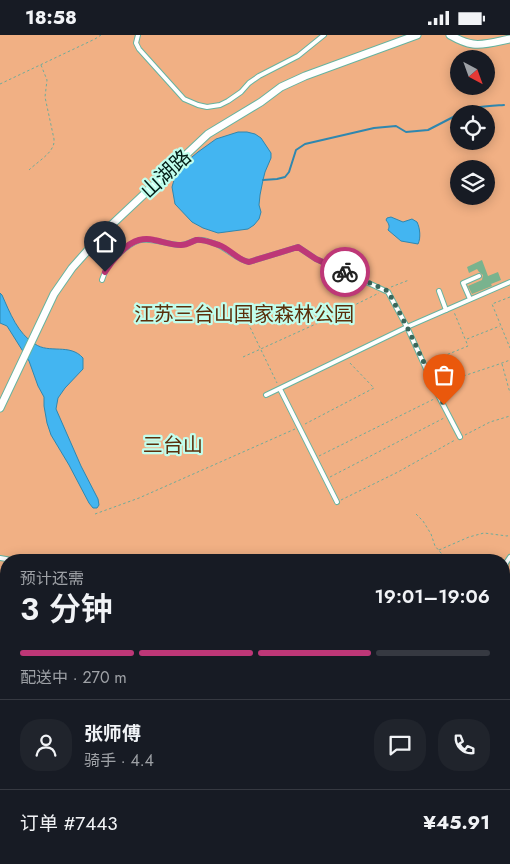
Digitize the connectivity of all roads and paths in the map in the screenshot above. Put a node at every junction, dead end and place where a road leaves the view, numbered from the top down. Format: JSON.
{"nodes":[{"id":1,"x":100,"y":35,"type":"edge"},
{"id":2,"x":138,"y":35,"type":"edge"},
{"id":3,"x":324,"y":35,"type":"edge"},
{"id":4,"x":417,"y":35,"type":"edge"},
{"id":5,"x":450,"y":35,"type":"edge"},
{"id":6,"x":510,"y":39,"type":"edge"},
{"id":7,"x":41,"y":65,"type":"junction"},
{"id":8,"x":0,"y":84,"type":"edge"},
{"id":9,"x":29,"y":170,"type":"dead end"},
{"id":10,"x":479,"y":276,"type":"dead end"},
{"id":11,"x":409,"y":279,"type":"dead end"},
{"id":12,"x":102,"y":280,"type":"dead end"},
{"id":13,"x":510,"y":281,"type":"edge"},
{"id":14,"x":385,"y":290,"type":"junction"},
{"id":15,"x":439,"y":291,"type":"dead end"},
{"id":16,"x":510,"y":297,"type":"edge"},
{"id":17,"x":470,"y":299,"type":"junction"},
{"id":18,"x":452,"y":307,"type":"junction"},
{"id":19,"x":446,"y":309,"type":"junction"},
{"id":20,"x":248,"y":323,"type":"dead end"},
{"id":21,"x":501,"y":326,"type":"junction"},
{"id":22,"x":407,"y":327,"type":"junction"},
{"id":23,"x":466,"y":340,"type":"junction"},
{"id":24,"x":510,"y":348,"type":"edge"},
{"id":25,"x":261,"y":349,"type":"junction"},
{"id":26,"x":243,"y":357,"type":"dead end"},
{"id":27,"x":345,"y":357,"type":"junction"},
{"id":28,"x":510,"y":360,"type":"edge"},
{"id":29,"x":502,"y":363,"type":"junction"},
{"id":30,"x":424,"y":364,"type":"junction"},
{"id":31,"x":434,"y":387,"type":"junction"},
{"id":32,"x":280,"y":389,"type":"junction"},
{"id":33,"x":510,"y":393,"type":"edge"},
{"id":34,"x":266,"y":395,"type":"dead end"},
{"id":35,"x":439,"y":396,"type":"junction"},
{"id":36,"x":0,"y":408,"type":"edge"},
{"id":37,"x":449,"y":415,"type":"junction"},
{"id":38,"x":510,"y":416,"type":"edge"},
{"id":39,"x":299,"y":427,"type":"junction"},
{"id":40,"x":460,"y":437,"type":"junction"},
{"id":41,"x":314,"y":458,"type":"junction"},
{"id":42,"x":325,"y":479,"type":"junction"},
{"id":43,"x":337,"y":502,"type":"joint"},
{"id":44,"x":95,"y":514,"type":"dead end"},
{"id":45,"x":416,"y":514,"type":"dead end"},
{"id":46,"x":510,"y":535,"type":"edge"},
{"id":47,"x":440,"y":551,"type":"junction"},
{"id":48,"x":442,"y":554,"type":"edge"}],
"edges":[{"from":1,"to":7,"type":"path"},
{"from":2,"to":3,"type":"lane"},
{"from":4,"to":36,"type":"street","name":"山湖路"},
{"from":5,"to":6,"type":"street"},
{"from":7,"to":8,"type":"path"},
{"from":7,"to":9,"type":"path"},
{"from":10,"to":17,"type":"lane"},
{"from":11,"to":14,"type":"path"},
{"from":12,"to":14,"type":"lane"},
{"from":13,"to":17,"type":"lane"},
{"from":14,"to":22,"type":"lane"},
{"from":14,"to":25,"type":"path"},
{"from":15,"to":19,"type":"lane"},
{"from":16,"to":21,"type":"path"},
{"from":17,"to":18,"type":"lane"},
{"from":18,"to":19,"type":"lane"},
{"from":18,"to":23,"type":"path"},
{"from":19,"to":22,"type":"lane"},
{"from":20,"to":25,"type":"path"},
{"from":21,"to":23,"type":"path"},
{"from":21,"to":24,"type":"path"},
{"from":22,"to":27,"type":"lane"},
{"from":22,"to":30,"type":"lane"},
{"from":23,"to":30,"type":"path"},
{"from":25,"to":26,"type":"path"},
{"from":25,"to":32,"type":"path"},
{"from":27,"to":32,"type":"lane"},
{"from":27,"to":39,"type":"path"},
{"from":28,"to":29,"type":"path"},
{"from":29,"to":31,"type":"path"},
{"from":29,"to":33,"type":"path"},
{"from":30,"to":31,"type":"lane"},
{"from":31,"to":35,"type":"lane"},
{"from":32,"to":34,"type":"lane"},
{"from":32,"to":39,"type":"lane"},
{"from":35,"to":37,"type":"lane"},
{"from":35,"to":41,"type":"path"},
{"from":37,"to":40,"type":"lane"},
{"from":37,"to":42,"type":"path"},
{"from":38,"to":40,"type":"path"},
{"from":39,"to":41,"type":"lane"},
{"from":39,"to":44,"type":"path"},
{"from":40,"to":43,"type":"path"},
{"from":41,"to":42,"type":"lane"},
{"from":42,"to":43,"type":"lane"},
{"from":45,"to":47,"type":"path"},
{"from":46,"to":47,"type":"path"},
{"from":47,"to":48,"type":"path"}]}
